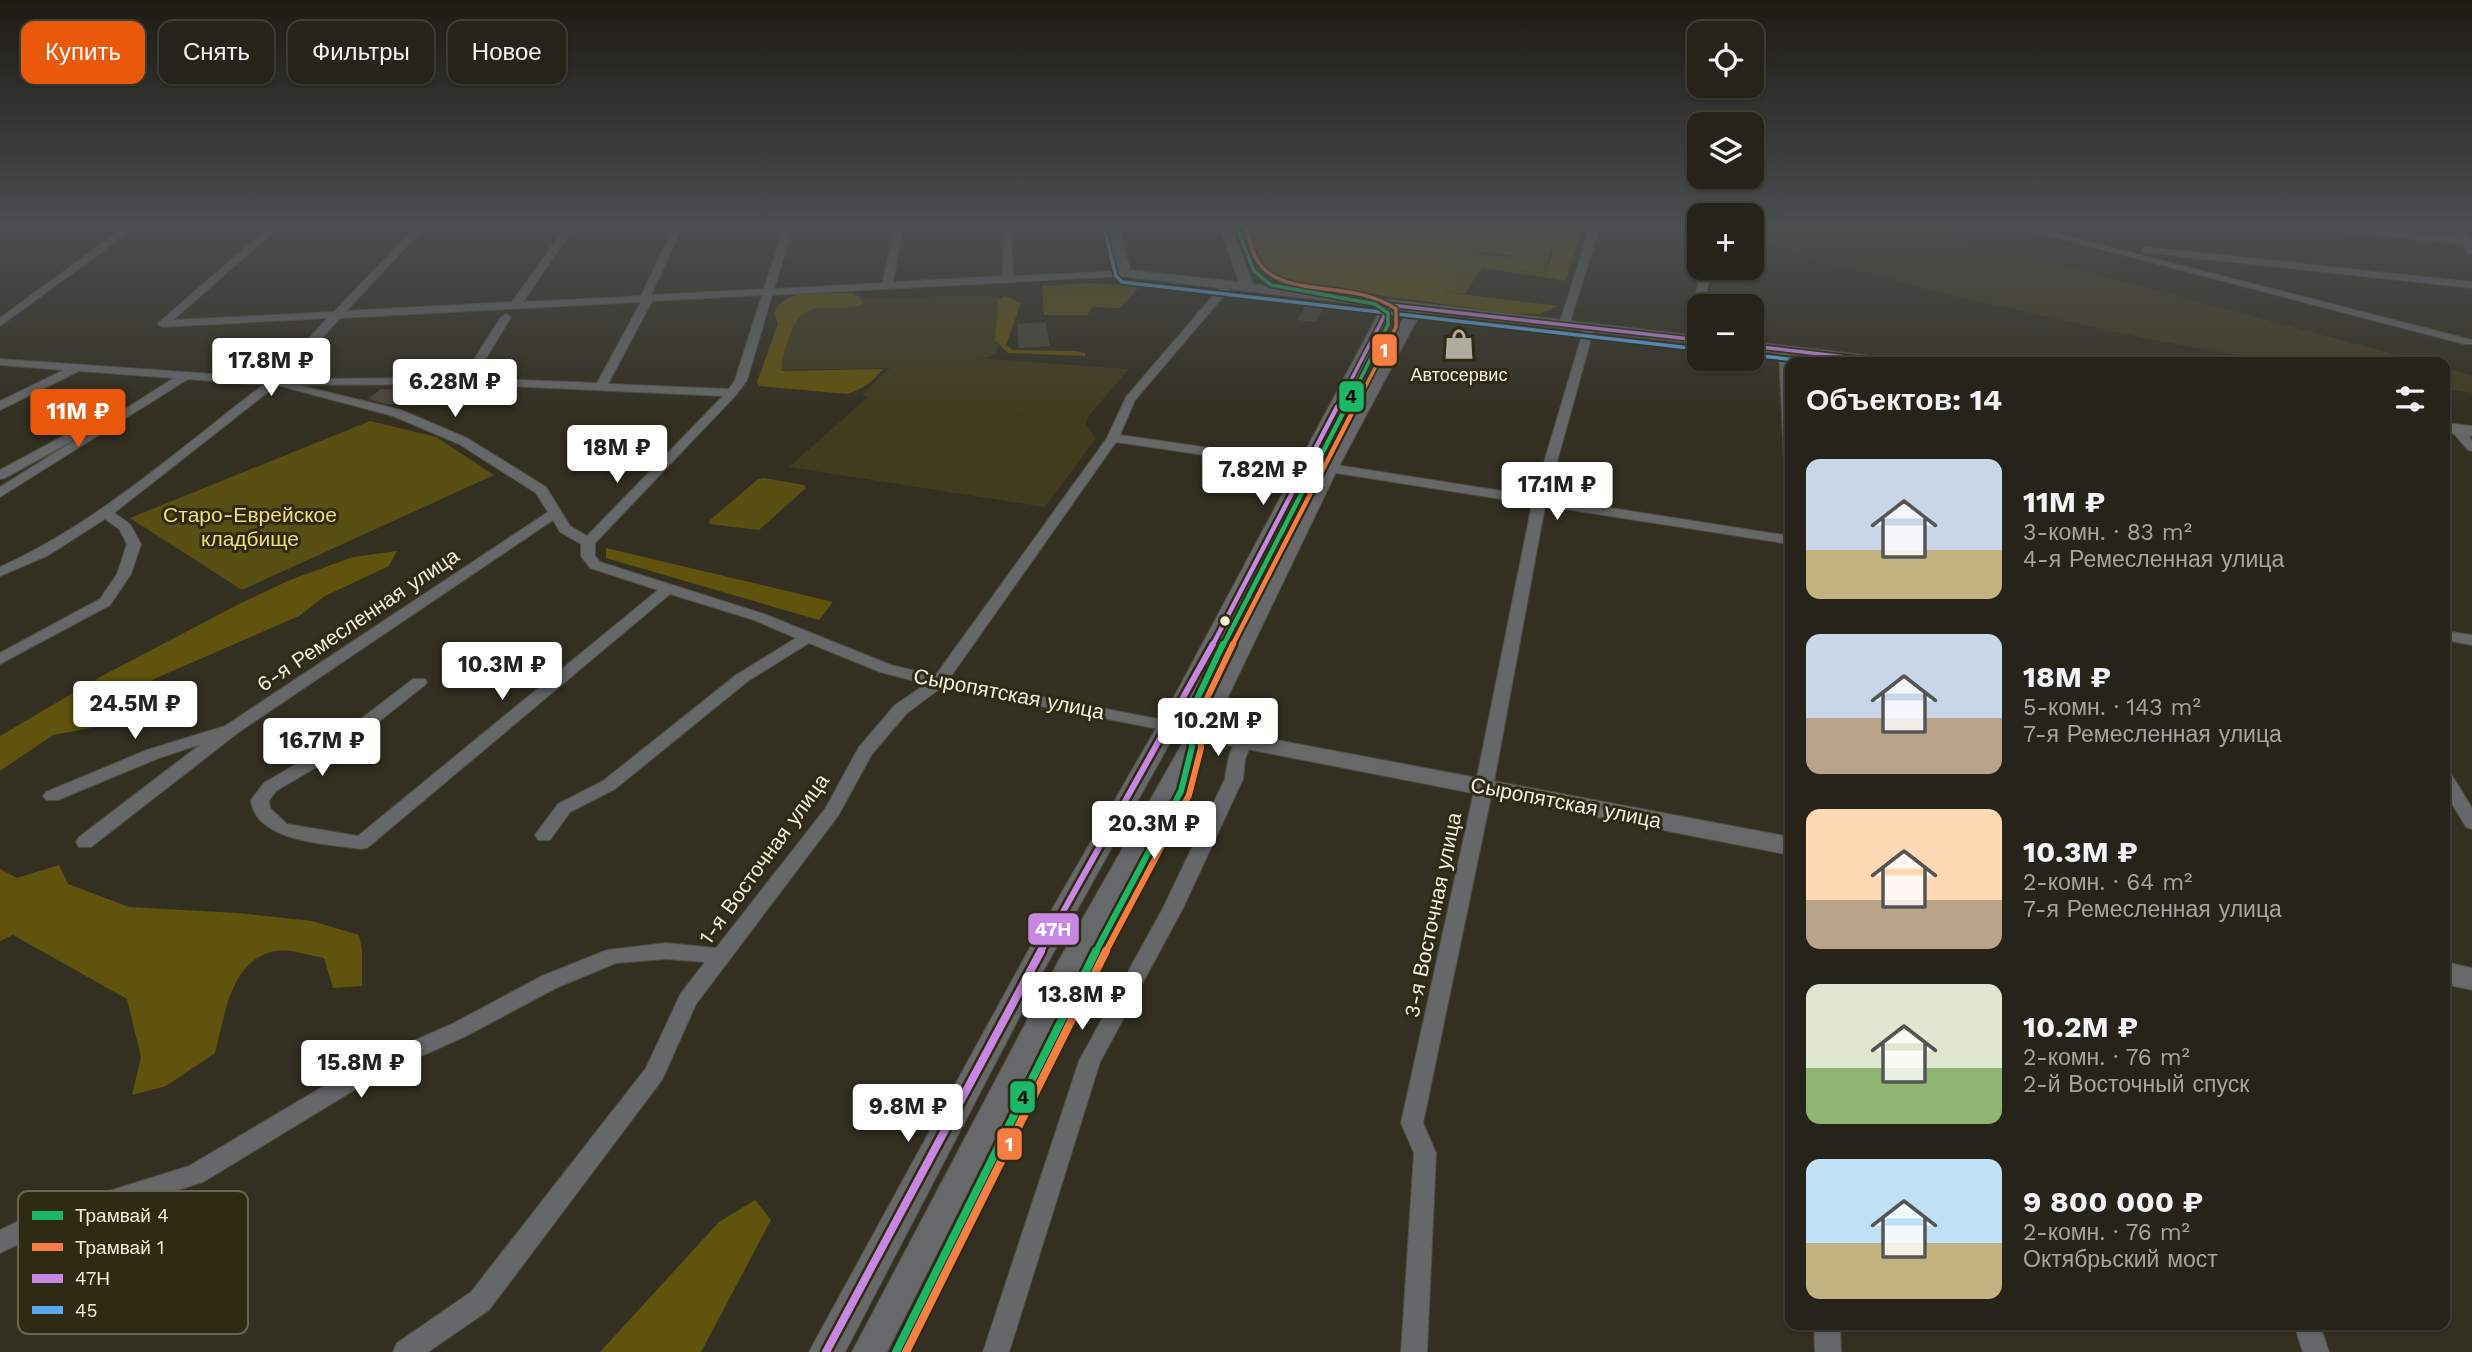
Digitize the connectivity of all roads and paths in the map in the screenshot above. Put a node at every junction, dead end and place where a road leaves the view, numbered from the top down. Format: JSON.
{"nodes":[{"id":1,"x":46,"y":289,"type":"edge"},
{"id":2,"x":202,"y":289,"type":"edge"},
{"id":3,"x":362,"y":289,"type":"edge"},
{"id":4,"x":527,"y":289,"type":"edge"},
{"id":5,"x":648,"y":289,"type":"edge"},
{"id":6,"x":770,"y":289,"type":"edge"},
{"id":7,"x":846,"y":289,"type":"edge"},
{"id":8,"x":1224,"y":289,"type":"edge"},
{"id":9,"x":1257,"y":289,"type":"edge"},
{"id":10,"x":1575,"y":289,"type":"edge"},
{"id":11,"x":2262,"y":289,"type":"edge"},
{"id":12,"x":769,"y":293,"type":"junction"},
{"id":13,"x":647,"y":300,"type":"junction"},
{"id":14,"x":1390,"y":305,"type":"junction"},
{"id":15,"x":515,"y":306,"type":"junction"},
{"id":16,"x":1416,"y":308,"type":"junction"},
{"id":17,"x":337,"y":316,"type":"junction"},
{"id":18,"x":506,"y":317,"type":"dead end"},
{"id":19,"x":0,"y":323,"type":"edge"},
{"id":20,"x":1564,"y":325,"type":"junction"},
{"id":21,"x":1589,"y":328,"type":"junction"},
{"id":22,"x":1687,"y":339,"type":"edge"},
{"id":23,"x":2468,"y":342,"type":"dead end"},
{"id":24,"x":1764,"y":348,"type":"edge"},
{"id":25,"x":1784,"y":350,"type":"junction"},
{"id":26,"x":1845,"y":357,"type":"edge"},
{"id":27,"x":0,"y":362,"type":"edge"},
{"id":28,"x":78,"y":368,"type":"junction"},
{"id":29,"x":1785,"y":368,"type":"edge"},
{"id":30,"x":184,"y":377,"type":"junction"},
{"id":31,"x":466,"y":381,"type":"junction"},
{"id":32,"x":274,"y":382,"type":"junction"},
{"id":33,"x":601,"y":387,"type":"junction"},
{"id":34,"x":732,"y":393,"type":"junction"},
{"id":35,"x":145,"y":401,"type":"junction"},
{"id":36,"x":0,"y":406,"type":"edge"},
{"id":37,"x":2457,"y":429,"type":"edge"},
{"id":38,"x":1113,"y":438,"type":"junction"},
{"id":39,"x":2472,"y":447,"type":"edge"},
{"id":40,"x":1306,"y":466,"type":"junction"},
{"id":41,"x":1329,"y":468,"type":"junction"},
{"id":42,"x":0,"y":475,"type":"edge"},
{"id":43,"x":0,"y":493,"type":"edge"},
{"id":44,"x":1539,"y":502,"type":"junction"},
{"id":45,"x":105,"y":513,"type":"junction"},
{"id":46,"x":555,"y":513,"type":"junction"},
{"id":47,"x":1785,"y":539,"type":"edge"},
{"id":48,"x":589,"y":542,"type":"junction"},
{"id":49,"x":0,"y":572,"type":"edge"},
{"id":50,"x":667,"y":589,"type":"junction"},
{"id":51,"x":2450,"y":637,"type":"edge"},
{"id":52,"x":806,"y":638,"type":"junction"},
{"id":53,"x":2472,"y":640,"type":"edge"},
{"id":54,"x":0,"y":659,"type":"edge"},
{"id":55,"x":419,"y":682,"type":"dead end"},
{"id":56,"x":939,"y":682,"type":"junction"},
{"id":57,"x":1169,"y":726,"type":"junction"},
{"id":58,"x":233,"y":728,"type":"junction"},
{"id":59,"x":1200,"y":732,"type":"junction"},
{"id":60,"x":1244,"y":742,"type":"junction"},
{"id":61,"x":2450,"y":786,"type":"edge"},
{"id":62,"x":1484,"y":787,"type":"junction"},
{"id":63,"x":52,"y":796,"type":"dead end"},
{"id":64,"x":2472,"y":823,"type":"edge"},
{"id":65,"x":544,"y":835,"type":"dead end"},
{"id":66,"x":85,"y":842,"type":"dead end"},
{"id":67,"x":1785,"y":845,"type":"edge"},
{"id":68,"x":722,"y":956,"type":"junction"},
{"id":69,"x":2450,"y":974,"type":"edge"},
{"id":70,"x":2472,"y":979,"type":"edge"},
{"id":71,"x":144,"y":1191,"type":"edge"},
{"id":72,"x":18,"y":1233,"type":"edge"},
{"id":73,"x":0,"y":1242,"type":"edge"},
{"id":74,"x":1827,"y":1330,"type":"edge"},
{"id":75,"x":2309,"y":1330,"type":"edge"},
{"id":76,"x":406,"y":1352,"type":"edge"},
{"id":77,"x":825,"y":1352,"type":"edge"},
{"id":78,"x":869,"y":1352,"type":"edge"},
{"id":79,"x":996,"y":1352,"type":"edge"},
{"id":80,"x":1414,"y":1352,"type":"edge"},
{"id":81,"x":1828,"y":1352,"type":"edge"},
{"id":82,"x":2316,"y":1352,"type":"edge"}],
"edges":[{"from":1,"to":19,"type":"street"},
{"from":2,"to":17,"type":"street"},
{"from":3,"to":17,"type":"street"},
{"from":4,"to":15,"type":"street"},
{"from":5,"to":13,"type":"street"},
{"from":6,"to":12,"type":"street"},
{"from":7,"to":12,"type":"street"},
{"from":8,"to":38,"type":"street","name":"1-я Восточная улица"},
{"from":9,"to":14,"type":"main road"},
{"from":10,"to":20,"type":"street"},
{"from":11,"to":23,"type":"street"},
{"from":12,"to":13,"type":"street"},
{"from":12,"to":34,"type":"street"},
{"from":13,"to":15,"type":"street"},
{"from":13,"to":33,"type":"street"},
{"from":14,"to":16,"type":"main road"},
{"from":14,"to":40,"type":"main road"},
{"from":15,"to":17,"type":"street"},
{"from":16,"to":20,"type":"main road"},
{"from":16,"to":41,"type":"main road"},
{"from":17,"to":32,"type":"street"},
{"from":18,"to":31,"type":"street"},
{"from":20,"to":21,"type":"main road"},
{"from":21,"to":22,"type":"main road"},
{"from":21,"to":44,"type":"street","name":"3-я Восточная улица"},
{"from":24,"to":25,"type":"main road"},
{"from":25,"to":26,"type":"main road"},
{"from":25,"to":29,"type":"street"},
{"from":27,"to":28,"type":"street"},
{"from":28,"to":30,"type":"street"},
{"from":28,"to":36,"type":"street"},
{"from":30,"to":32,"type":"street"},
{"from":30,"to":35,"type":"street"},
{"from":31,"to":32,"type":"street"},
{"from":31,"to":33,"type":"street"},
{"from":32,"to":45,"type":"street"},
{"from":32,"to":46,"type":"street"},
{"from":33,"to":34,"type":"street"},
{"from":34,"to":48,"type":"street"},
{"from":35,"to":42,"type":"street"},
{"from":35,"to":43,"type":"street"},
{"from":37,"to":39,"type":"street"},
{"from":38,"to":40,"type":"street"},
{"from":38,"to":56,"type":"street","name":"1-я Восточная улица"},
{"from":40,"to":57,"type":"main road"},
{"from":41,"to":44,"type":"street"},
{"from":41,"to":59,"type":"main road"},
{"from":44,"to":47,"type":"street"},
{"from":44,"to":62,"type":"street","name":"3-я Восточная улица"},
{"from":45,"to":49,"type":"street"},
{"from":45,"to":54,"type":"street"},
{"from":46,"to":48,"type":"street"},
{"from":46,"to":58,"type":"street","name":"6-я Ремесленная улица"},
{"from":48,"to":50,"type":"street","name":"Сыропятская улица"},
{"from":50,"to":52,"type":"street","name":"Сыропятская улица"},
{"from":50,"to":55,"type":"street"},
{"from":51,"to":53,"type":"street"},
{"from":52,"to":56,"type":"street","name":"Сыропятская улица"},
{"from":52,"to":65,"type":"street"},
{"from":56,"to":57,"type":"street","name":"Сыропятская улица"},
{"from":56,"to":68,"type":"street","name":"1-я Восточная улица"},
{"from":57,"to":59,"type":"main road","name":"Сыропятская улица"},
{"from":57,"to":77,"type":"main road"},
{"from":58,"to":63,"type":"street"},
{"from":58,"to":66,"type":"street","name":"6-я Ремесленная улица"},
{"from":59,"to":60,"type":"main road","name":"Сыропятская улица"},
{"from":59,"to":78,"type":"main road"},
{"from":60,"to":62,"type":"main road","name":"Сыропятская улица"},
{"from":60,"to":79,"type":"street"},
{"from":61,"to":64,"type":"street"},
{"from":62,"to":67,"type":"main road","name":"Сыропятская улица"},
{"from":62,"to":80,"type":"street","name":"3-я Восточная улица"},
{"from":68,"to":71,"type":"street"},
{"from":68,"to":76,"type":"street","name":"1-я Восточная улица"},
{"from":69,"to":70,"type":"main road"},
{"from":72,"to":73,"type":"street"},
{"from":74,"to":81,"type":"street"},
{"from":75,"to":82,"type":"street"}]}
